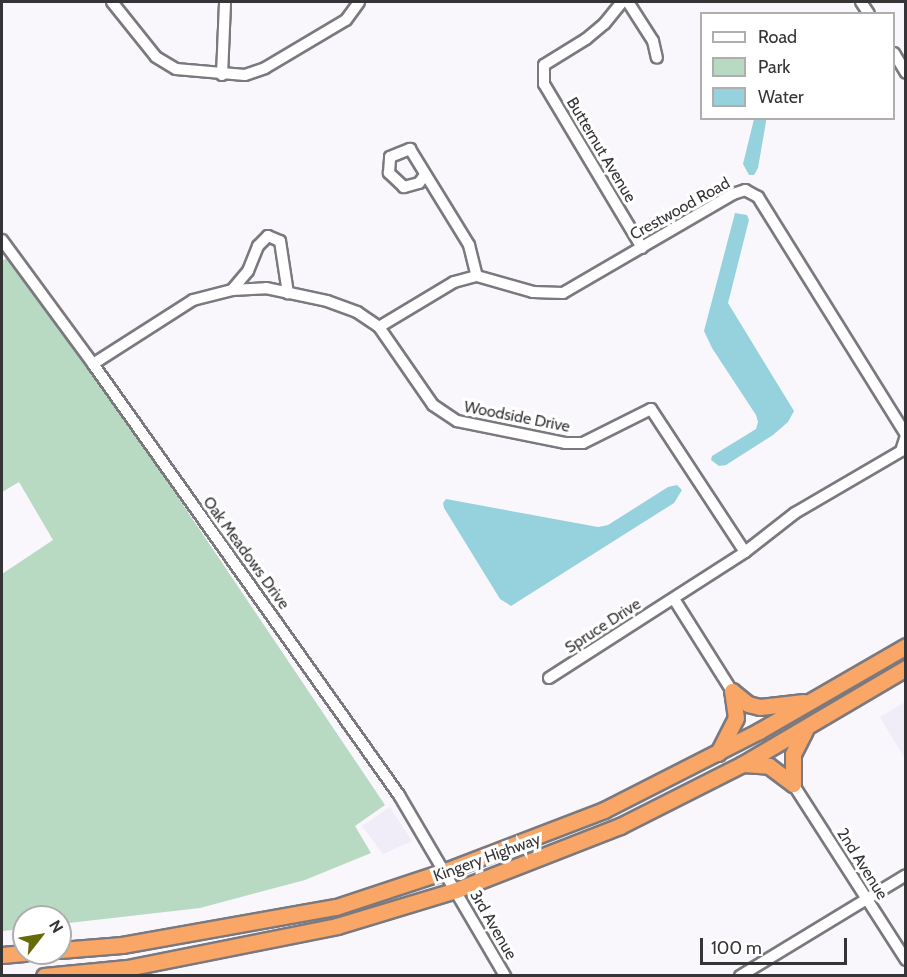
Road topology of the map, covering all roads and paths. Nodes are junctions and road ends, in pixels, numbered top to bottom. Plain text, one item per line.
1 (112, 2) edge
2 (225, 2) edge
3 (359, 2) edge
4 (622, 2) edge
5 (628, 2) edge
6 (895, 55) edge
7 (657, 58) dead end
8 (906, 73) edge
9 (222, 75) junction
10 (426, 175) dead end
11 (2, 240) edge
12 (642, 248) junction
13 (477, 276) junction
14 (232, 290) junction
15 (288, 293) junction
16 (379, 327) junction
17 (93, 364) junction
18 (906, 436) edge
19 (745, 552) junction
20 (674, 599) junction
21 (906, 646) edge
22 (906, 668) edge
23 (549, 678) dead end
24 (732, 691) junction
25 (812, 701) junction
26 (807, 727) junction
27 (718, 753) junction
28 (743, 764) junction
29 (793, 784) junction
30 (445, 871) junction
31 (906, 876) edge
32 (456, 890) junction
33 (867, 899) junction
34 (72, 949) edge
35 (906, 960) edge
36 (128, 972) edge
37 (44, 975) edge
38 (505, 975) edge
39 (740, 975) edge

1 - 9 street
2 - 9 street
3 - 9 street
4 - 12 street, Butternut Avenue
5 - 7 street
6 - 8 street
10 - 13 street
11 - 17 street, Oak Meadows Drive
12 - 13 street, Crestwood Road
12 - 18 street, Crestwood Road
13 - 16 street
14 - 15 street, Woodside Drive
14 - 15 street
14 - 17 street, Woodside Drive
15 - 16 street, Woodside Drive
16 - 19 street, Woodside Drive
17 - 30 street, Oak Meadows Drive
18 - 19 street, Spruce Drive
19 - 20 street, Spruce Drive
20 - 23 street, Spruce Drive
20 - 24 street
21 - 25 highway, Kingery Highway
22 - 26 highway, Kingery Highway
24 - 25 highway
24 - 27 highway
25 - 27 highway, Kingery Highway
26 - 28 highway, Kingery Highway
26 - 29 highway
27 - 30 highway, Kingery Highway
28 - 29 highway
28 - 32 highway, Kingery Highway
29 - 33 street, 2nd Avenue
30 - 32 street, Oak Meadows Drive
30 - 34 highway, Kingery Highway
31 - 33 street
32 - 36 highway, Kingery Highway
32 - 38 street, 3rd Avenue
33 - 35 street, 2nd Avenue
33 - 39 street
36 - 37 highway, Kingery Highway

